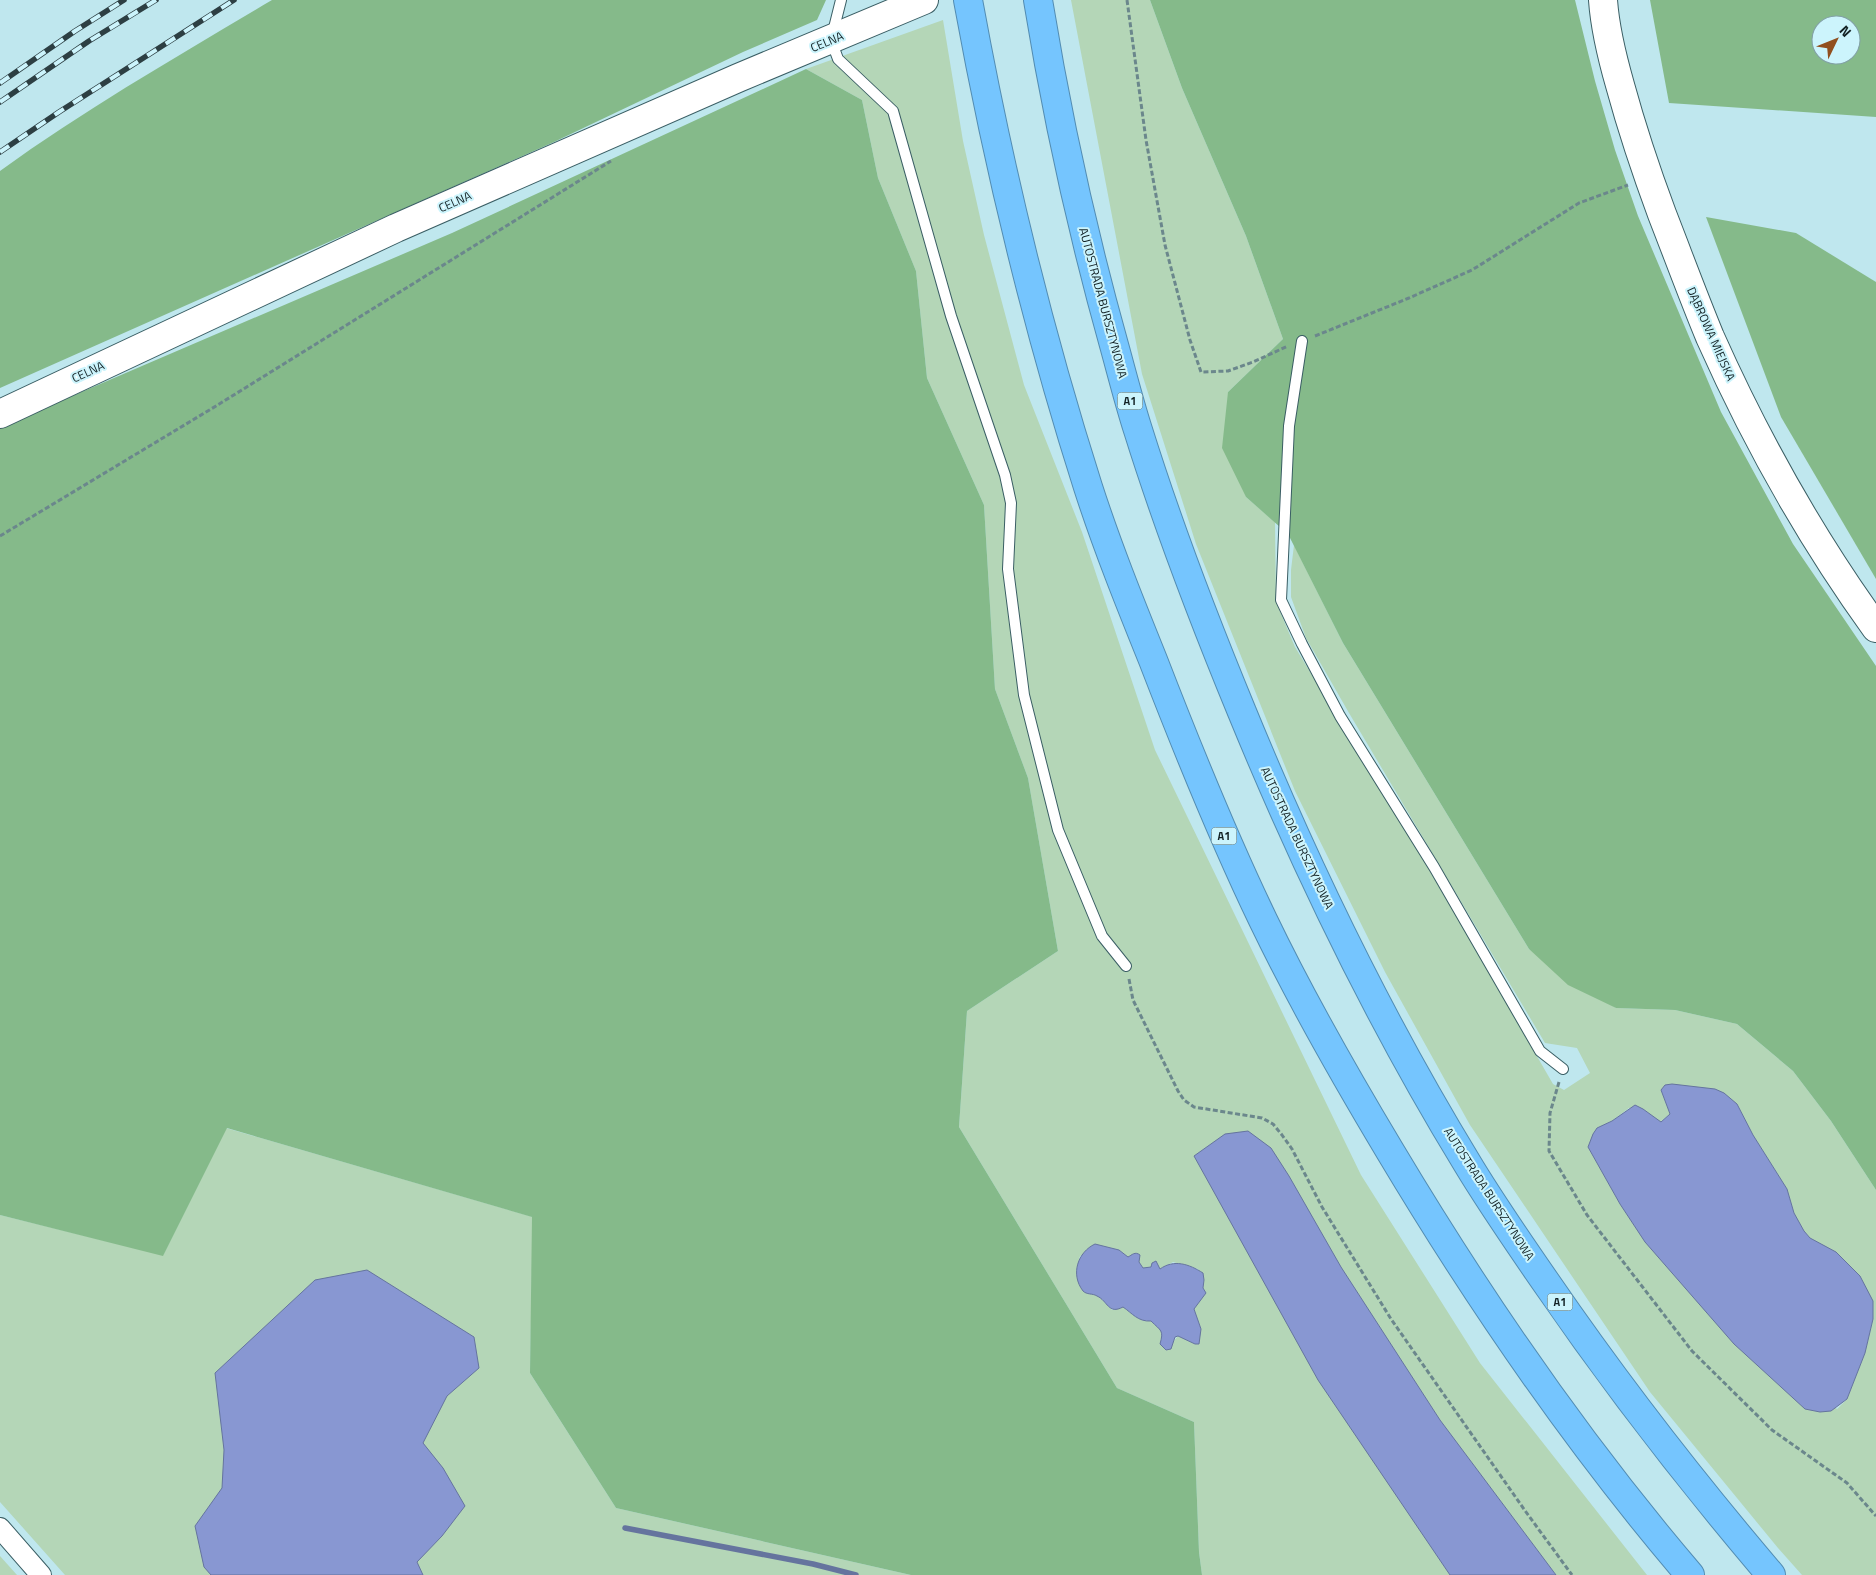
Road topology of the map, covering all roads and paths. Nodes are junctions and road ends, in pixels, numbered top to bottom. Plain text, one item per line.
1 (841, 0) edge
2 (968, 0) edge
3 (1038, 0) edge
4 (1127, 0) edge
5 (920, 2) edge
6 (1601, 5) edge
7 (831, 40) junction
8 (613, 160) dead end
9 (1649, 179) junction
10 (1302, 341) junction
11 (0, 414) edge
12 (0, 536) edge
13 (1876, 628) edge
14 (1126, 966) joint
15 (1562, 1069) joint
16 (1876, 1516) edge
17 (0, 1528) edge
18 (41, 1575) edge
19 (1572, 1575) edge
20 (1690, 1575) edge
21 (1771, 1575) edge

1 - 7 lane
2 - 20 highway, A1
3 - 21 highway, AUTOSTRADA BURSZTYNOWA / A1
4 - 10 path
5 - 7 street, CELNA
6 - 9 street, DĄBROWA MIEJSKA
7 - 11 street, CELNA
7 - 14 lane
8 - 12 path
9 - 10 path
9 - 13 street, DĄBROWA MIEJSKA
10 - 15 lane
14 - 19 path
15 - 16 path
17 - 18 street

